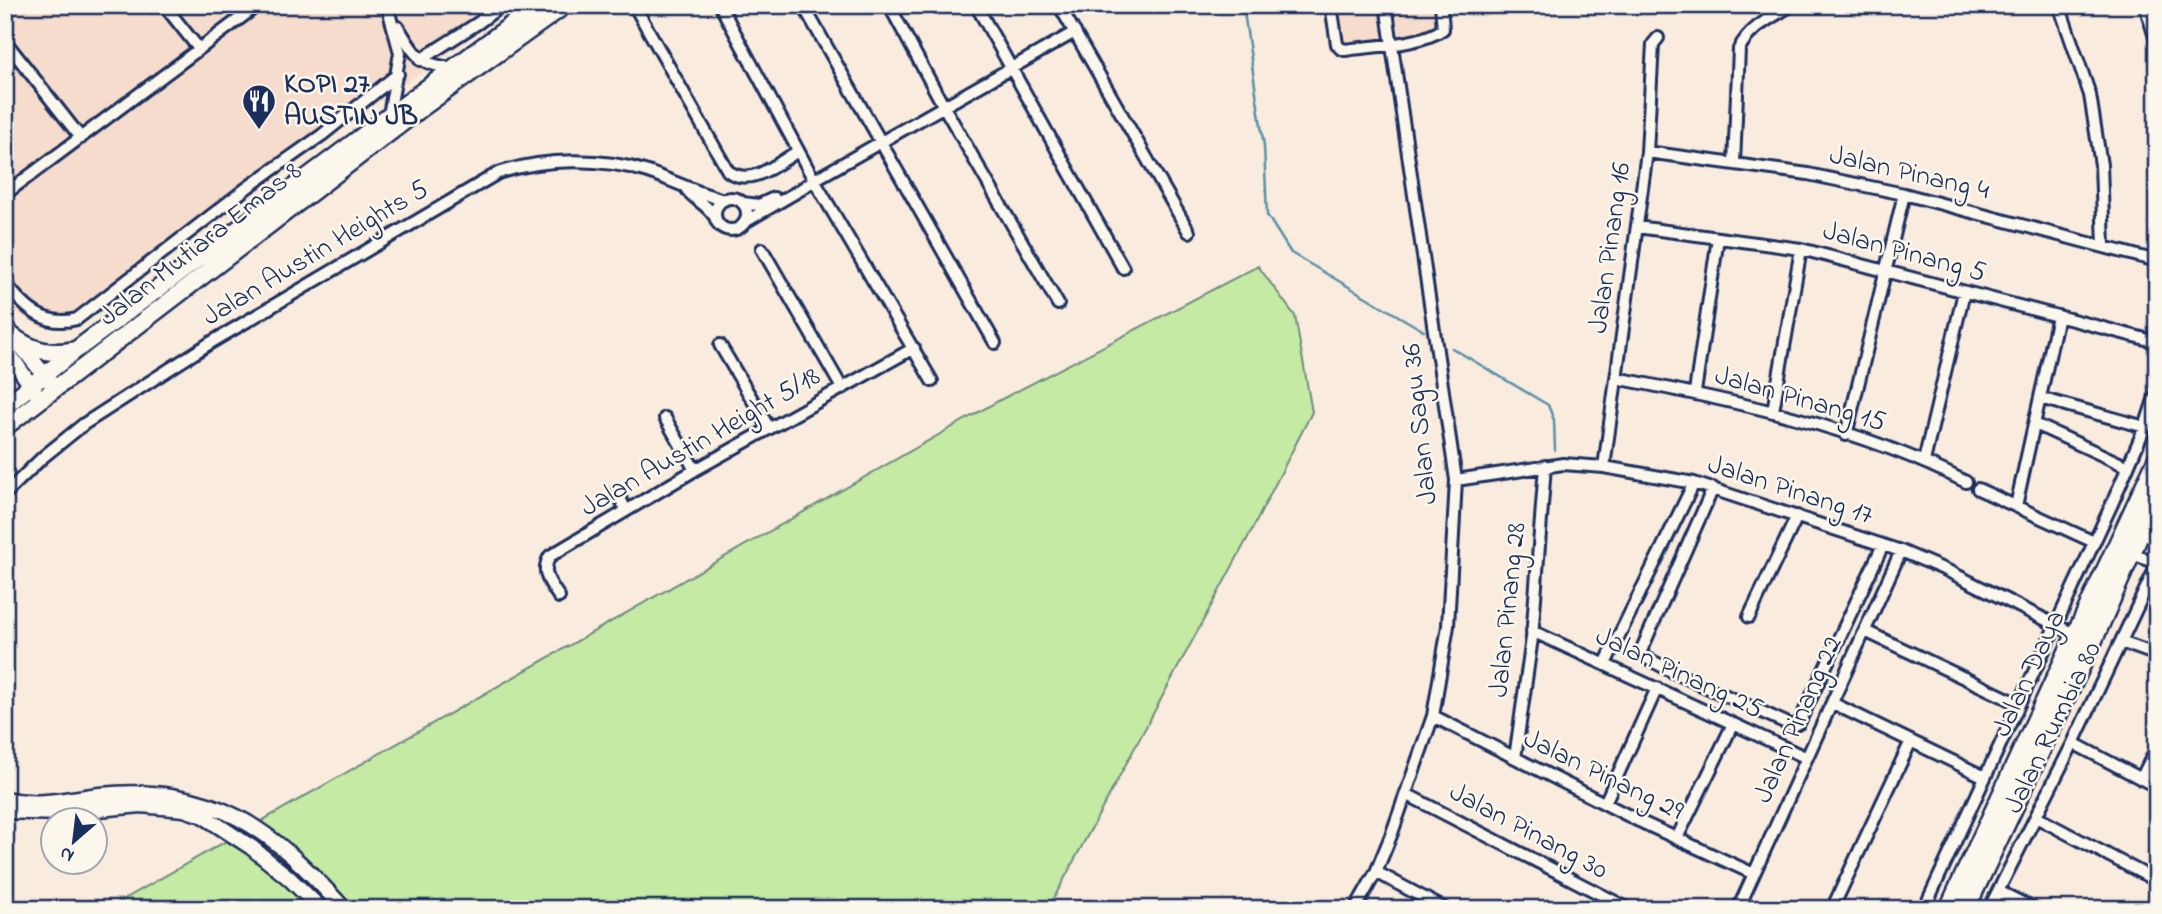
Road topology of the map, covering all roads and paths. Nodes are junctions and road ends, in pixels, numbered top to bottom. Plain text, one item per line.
1 (164, 5) edge
2 (258, 5) edge
3 (502, 5) edge
4 (538, 5) edge
5 (565, 5) edge
6 (635, 5) edge
7 (720, 5) edge
8 (803, 5) edge
9 (889, 5) edge
10 (976, 5) edge
11 (1059, 5) edge
12 (1331, 5) edge
13 (1386, 5) edge
14 (1441, 5) edge
15 (1792, 5) edge
16 (2059, 5) edge
17 (2145, 5) edge
18 (389, 11) edge
19 (1075, 32) junction
20 (1658, 38) dead end
21 (5, 41) edge
22 (1392, 43) junction
23 (2157, 44) edge
24 (199, 49) junction
25 (420, 60) junction
26 (1011, 67) junction
27 (454, 68) junction
28 (398, 74) junction
29 (944, 107) junction
30 (389, 115) junction
31 (81, 138) junction
32 (881, 144) junction
33 (798, 151) junction
34 (1647, 152) junction
35 (1734, 163) junction
36 (809, 182) junction
37 (686, 188) junction
38 (5, 194) edge
39 (1904, 194) junction
40 (724, 200) junction
41 (743, 203) junction
42 (715, 216) junction
43 (745, 222) junction
44 (1637, 227) junction
45 (1189, 232) dead end
46 (1718, 238) junction
47 (2104, 246) junction
48 (762, 249) dead end
49 (1801, 249) junction
50 (2157, 261) edge
51 (1123, 268) dead end
52 (1886, 272) junction
53 (5, 283) edge
54 (1964, 292) junction
55 (1058, 304) dead end
56 (2058, 316) junction
57 (8, 337) edge
58 (2157, 342) edge
59 (995, 343) dead end
60 (720, 345) dead end
61 (914, 348) junction
62 (76, 350) junction
63 (45, 375) junction
64 (1616, 378) junction
65 (932, 381) dead end
66 (31, 385) junction
67 (842, 388) junction
68 (55, 390) junction
69 (2157, 391) edge
70 (1695, 392) junction
71 (2040, 398) junction
72 (41, 400) junction
73 (5, 406) edge
74 (1773, 411) junction
75 (665, 418) dead end
76 (2035, 424) junction
77 (5, 427) edge
78 (2145, 427) junction
79 (769, 428) junction
80 (1846, 435) junction
81 (2157, 460) edge
82 (1924, 461) junction
83 (1545, 466) junction
84 (1604, 467) junction
85 (2128, 467) junction
86 (695, 470) junction
87 (1456, 480) junction
88 (1966, 482) dead end
89 (1694, 483) junction
90 (1713, 488) junction
91 (1978, 489) dead end
92 (617, 491) dead end
93 (5, 494) edge
94 (2157, 494) edge
95 (2016, 506) junction
96 (626, 511) junction
97 (1797, 516) junction
98 (2094, 542) junction
99 (1883, 545) junction
100 (1901, 551) junction
101 (2124, 551) junction
102 (2157, 564) edge
103 (559, 597) dead end
104 (1749, 617) dead end
105 (2056, 625) junction
106 (1532, 631) junction
107 (1865, 631) junction
108 (2085, 639) junction
109 (2121, 642) junction
110 (2157, 655) edge
111 (1605, 664) junction
112 (1657, 688) junction
113 (1832, 703) junction
114 (2019, 704) junction
115 (1433, 716) junction
116 (1733, 724) junction
117 (1911, 741) junction
118 (2073, 743) junction
119 (2157, 747) edge
120 (1515, 758) junction
121 (1807, 758) junction
122 (1985, 777) junction
123 (2141, 779) junction
124 (2157, 787) edge
125 (1406, 794) junction
126 (5, 799) edge
127 (1605, 803) junction
128 (5, 811) edge
129 (2036, 817) junction
130 (1677, 838) junction
131 (1376, 872) junction
132 (1754, 874) junction
133 (2157, 881) edge
134 (1998, 891) junction
135 (321, 909) edge
136 (344, 909) edge
137 (1355, 909) edge
138 (1445, 909) edge
139 (1629, 909) edge
140 (1738, 909) edge
141 (1832, 909) edge
142 (1924, 909) edge
143 (1950, 909) edge
144 (1965, 909) edge
145 (1989, 909) edge
146 (2034, 909) edge

1 - 24 street
2 - 24 street
3 - 25 street
4 - 27 main road, Jalan Mutiara Emas 8
5 - 68 main road, Jalan Mutiara Emas 8
6 - 33 street
7 - 33 street
8 - 32 street
9 - 29 street
10 - 26 street
11 - 19 street
12 - 22 street
13 - 22 street, Jalan Sagu 36
14 - 22 street
15 - 35 street
16 - 47 street
17 - 23 street
18 - 25 street
18 - 28 street
19 - 26 street
19 - 45 street
20 - 34 street, Jalan Pinang 16
21 - 31 street
22 - 87 street, Jalan Sagu 36
24 - 31 street
25 - 27 street
26 - 29 street
26 - 51 street
27 - 30 main road, Jalan Mutiara Emas 8
28 - 30 street
28 - 53 street
29 - 32 street
29 - 55 street
30 - 62 main road, Jalan Mutiara Emas 8
31 - 38 street
32 - 36 street
32 - 59 street
33 - 36 street
34 - 35 street, Jalan Pinang 4
34 - 44 street, Jalan Pinang 16
35 - 39 street, Jalan Pinang 4
36 - 41 street
36 - 43 street
36 - 61 street
37 - 40 street
37 - 42 street
37 - 93 street, Jalan Austin Heights 5
39 - 47 street, Jalan Pinang 4
39 - 52 street
40 - 41 street
40 - 42 street
41 - 43 street
42 - 43 street
44 - 46 street, Jalan Pinang 5
44 - 64 street, Jalan Pinang 16
46 - 49 street, Jalan Pinang 5
46 - 70 street
47 - 50 street, Jalan Pinang 4
48 - 67 street
49 - 52 street, Jalan Pinang 5
49 - 74 street
52 - 54 street, Jalan Pinang 5
52 - 80 street
54 - 56 street, Jalan Pinang 5
54 - 82 street
56 - 58 street, Jalan Pinang 5
56 - 71 street
57 - 62 main road
57 - 63 street
57 - 66 street
60 - 79 street
61 - 65 street
61 - 67 street, Jalan Austin Height 5/18
62 - 63 main road, Jalan Mutiara Emas 8
63 - 66 main road, Jalan Mutiara Emas 8
63 - 68 street
64 - 70 street, Jalan Pinang 15
64 - 84 street, Jalan Pinang 16
66 - 72 street
66 - 73 main road, Jalan Mutiara Emas 8
67 - 79 street, Jalan Austin Height 5/18
68 - 72 main road, Jalan Mutiara Emas 8
69 - 78 street
70 - 74 street, Jalan Pinang 15
71 - 76 street
71 - 78 street
72 - 77 main road, Jalan Mutiara Emas 8
74 - 80 street, Jalan Pinang 15
75 - 86 street
76 - 85 street
76 - 95 street
78 - 85 street
79 - 86 street, Jalan Austin Height 5/18
80 - 82 street, Jalan Pinang 15
81 - 101 main road, Jalan Daya
82 - 88 street, Jalan Pinang 15
83 - 84 street, Jalan Pinang 17
83 - 87 street, Jalan Pinang 17
83 - 106 street, Jalan Pinang 28
84 - 89 street, Jalan Pinang 17
85 - 98 street
86 - 96 street, Jalan Austin Height 5/18
87 - 115 street, Jalan Sagu 36
89 - 90 street, Jalan Pinang 17
89 - 111 street
90 - 97 street, Jalan Pinang 17
90 - 99 street
91 - 95 street
92 - 96 street
94 - 101 main road, Jalan Daya
95 - 98 street
96 - 103 street, Jalan Austin Height 5/18
97 - 99 street, Jalan Pinang 17
97 - 104 street
98 - 105 street
99 - 100 street, Jalan Pinang 17
100 - 105 street, Jalan Pinang 17
100 - 107 street, Jalan Pinang 22
101 - 102 street
101 - 108 main road, Jalan Daya
102 - 109 street, Jalan Rumbia 80
105 - 108 street, Jalan Pinang 17
105 - 114 street
106 - 111 street, Jalan Pinang 25
106 - 120 street, Jalan Pinang 28
107 - 113 street, Jalan Pinang 22
107 - 114 street
108 - 143 main road, Jalan Daya
108 - 144 main road, Jalan Daya
109 - 110 street
109 - 118 street, Jalan Rumbia 80
111 - 112 street, Jalan Pinang 25
112 - 116 street, Jalan Pinang 25
112 - 127 street
113 - 117 street
113 - 121 street, Jalan Pinang 22
114 - 122 street
115 - 120 street, Jalan Pinang 29
115 - 125 street, Jalan Sagu 36
116 - 121 street, Jalan Pinang 25
116 - 130 street
117 - 122 street
117 - 141 street
118 - 123 street
118 - 129 street, Jalan Rumbia 80
119 - 123 street
120 - 127 street, Jalan Pinang 29
121 - 132 street, Jalan Pinang 22
122 - 142 street
123 - 124 street
125 - 131 street, Jalan Sagu 36
125 - 139 street, Jalan Pinang 30
126 - 136 street
127 - 130 street, Jalan Pinang 29
128 - 135 street
129 - 133 street
129 - 134 street, Jalan Rumbia 80
130 - 132 street, Jalan Pinang 29
131 - 137 street, Jalan Sagu 36
131 - 138 street
132 - 140 street, Jalan Pinang 22
134 - 145 street, Jalan Rumbia 80
134 - 146 street

